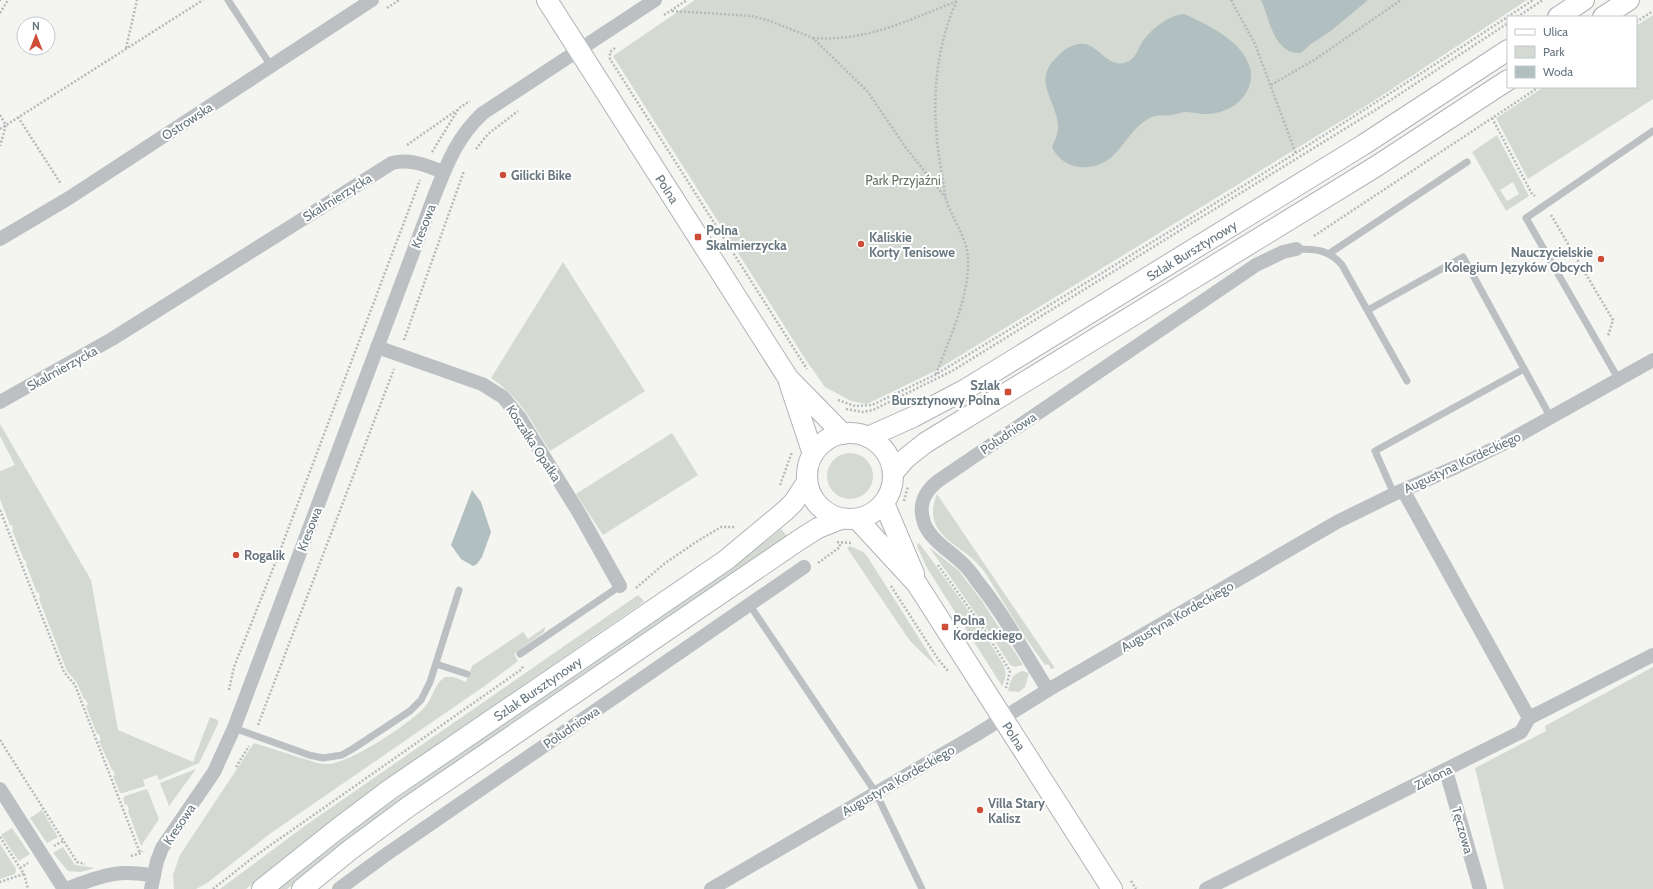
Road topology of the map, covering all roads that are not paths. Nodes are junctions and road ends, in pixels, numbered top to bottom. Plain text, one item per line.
1 (228, 0) edge
2 (372, 0) edge
3 (547, 0) edge
4 (654, 0) edge
5 (1584, 0) edge
6 (1629, 0) edge
7 (1560, 16) edge
8 (1605, 16) edge
9 (579, 50) junction
10 (1507, 51) edge
11 (271, 66) junction
12 (1507, 81) edge
13 (1653, 131) edge
14 (1467, 162) dead end
15 (444, 172) junction
16 (0, 239) edge
17 (1296, 249) joint
18 (1330, 253) junction
19 (1368, 310) junction
20 (377, 347) junction
21 (1653, 360) edge
22 (1524, 369) junction
23 (788, 378) junction
24 (1619, 380) junction
25 (1406, 381) dead end
26 (0, 402) edge
27 (1551, 418) junction
28 (844, 434) junction
29 (868, 437) junction
30 (813, 454) junction
31 (893, 472) junction
32 (807, 482) junction
33 (1399, 492) junction
34 (884, 503) junction
35 (849, 519) junction
36 (804, 566) road end
37 (917, 584) junction
38 (625, 589) joint
39 (459, 590) dead end
40 (749, 604) junction
41 (1653, 656) edge
42 (522, 658) road end
43 (436, 664) junction
44 (467, 674) dead end
45 (1048, 690) junction
46 (998, 711) junction
47 (1529, 718) junction
48 (234, 728) junction
49 (1446, 771) junction
50 (0, 788) edge
51 (876, 793) junction
52 (154, 885) edge
53 (65, 889) edge
54 (262, 889) edge
55 (302, 889) edge
56 (340, 889) edge
57 (710, 889) edge
58 (922, 889) edge
59 (1112, 889) edge
60 (1206, 889) edge
61 (1480, 889) edge

1 - 11 lane
2 - 11 street, Ostrowska
3 - 9 main road, Polna
4 - 9 street
5 - 7 main road
6 - 8 main road
9 - 15 street
9 - 23 main road, Polna
10 - 29 main road, Szlak Bursztynowy
11 - 16 street, Ostrowska
12 - 31 main road, Szlak Bursztynowy
13 - 24 lane
14 - 18 lane
15 - 20 street, Kresowa
15 - 26 street, Skalmierzycka
17 - 18 lane
17 - 45 street, Południowa
18 - 19 lane
19 - 22 lane
19 - 25 lane
20 - 38 street, Koszałka Opałka
20 - 48 street, Kresowa
21 - 24 street, Augustyna Kordeckiego
22 - 27 lane
22 - 33 lane
23 - 28 main road, Polna
23 - 30 main road, Polna
24 - 27 street, Augustyna Kordeckiego
27 - 33 street, Augustyna Kordeckiego
28 - 29 main road
28 - 30 main road
29 - 31 main road
30 - 32 main road
31 - 34 main road
32 - 35 main road
32 - 54 main road, Szlak Bursztynowy
33 - 45 street, Augustyna Kordeckiego
33 - 47 street
34 - 35 main road
34 - 37 main road, Polna
35 - 37 main road, Polna
35 - 55 main road, Szlak Bursztynowy
36 - 40 street, Południowa
37 - 46 main road, Polna
38 - 42 lane
39 - 43 lane
40 - 51 lane
40 - 56 street, Południowa
41 - 47 street, Zielona
43 - 44 lane
43 - 48 lane
45 - 46 street, Augustyna Kordeckiego
46 - 51 street, Augustyna Kordeckiego
46 - 59 main road, Polna
47 - 49 street, Zielona
48 - 52 street, Kresowa
49 - 60 street, Zielona
49 - 61 street, Tęczowa
50 - 53 street
51 - 57 street, Augustyna Kordeckiego
51 - 58 lane
52 - 53 street

